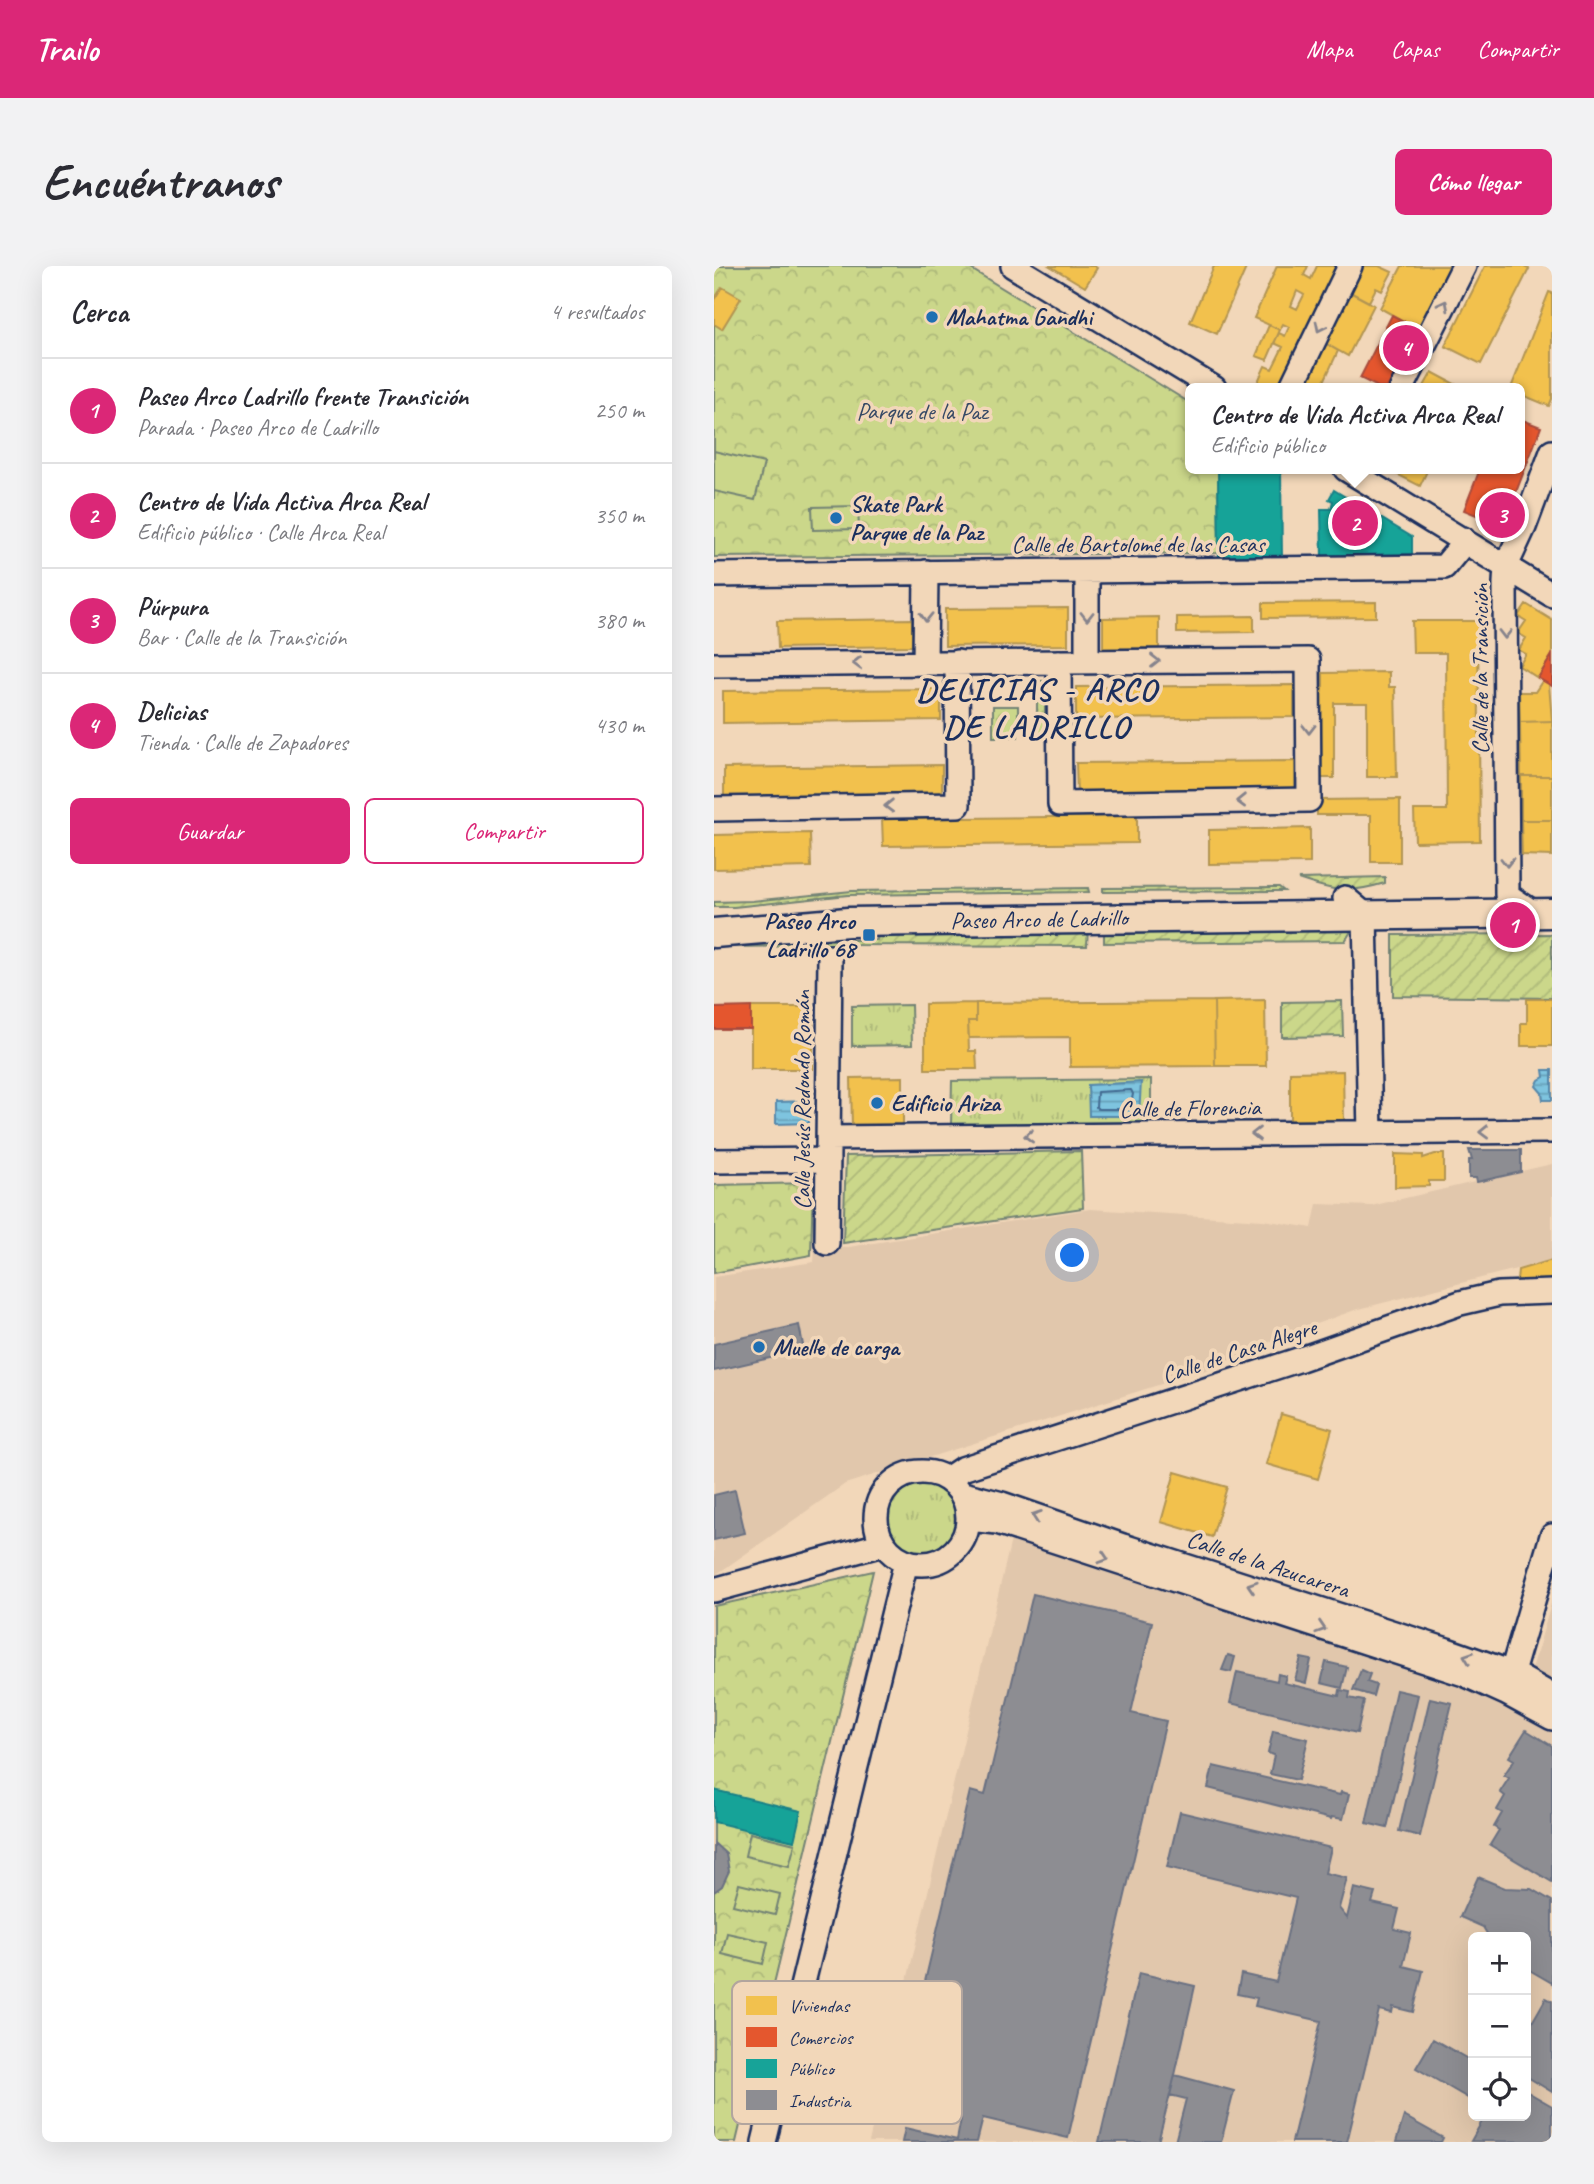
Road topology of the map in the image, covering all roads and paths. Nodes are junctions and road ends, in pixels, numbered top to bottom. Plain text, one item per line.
1 (1013, 266) edge
2 (1350, 266) edge
3 (1464, 266) edge
4 (1206, 383) edge
5 (1293, 383) edge
6 (1405, 383) edge
7 (1552, 452) edge
8 (1360, 474) edge
9 (1463, 540) junction
10 (1506, 566) junction
11 (1087, 571) junction
12 (926, 572) junction
13 (714, 575) edge
14 (1552, 595) edge
15 (957, 662) junction
16 (1059, 662) junction
17 (1087, 662) junction
18 (925, 663) junction
19 (714, 665) edge
20 (714, 809) edge
21 (1507, 895) junction
22 (1355, 907) junction
23 (1546, 907) edge
24 (714, 914) edge
25 (714, 933) edge
26 (830, 957) dead end
27 (1552, 1132) edge
28 (1370, 1133) junction
29 (828, 1149) junction
30 (714, 1161) edge
31 (827, 1243) dead end
32 (1552, 1292) edge
33 (955, 1487) junction
34 (969, 1519) junction
35 (1552, 1536) edge
36 (883, 1544) junction
37 (906, 1562) junction
38 (714, 1590) edge
39 (1509, 1683) junction
40 (1552, 1696) edge
41 (1552, 1718) edge
42 (803, 1981) edge
43 (768, 2124) edge
44 (764, 2142) edge

1 - 4 street
2 -> 5 street
6 -> 3 street
7 - 10 street, Calle de la Transición
8 - 9 street
9 - 10 street
9 - 11 street, Calle de Bartolomé de las Casas
10 - 14 street
10 -> 21 street, Calle de la Transición
11 - 12 street, Calle de Bartolomé de las Casas
11 -> 17 street
12 - 13 street, Calle de Bartolomé de las Casas
12 -> 18 street
15 - 16 street
15 - 18 street
15 -> 20 street
16 - 17 street
17 -> 16 street
18 -> 19 street
21 - 22 main road, Paseo Arco de Ladrillo
21 - 23 main road, Paseo Arco de Ladrillo
22 - 23 main road, Paseo Arco de Ladrillo
22 - 24 main road, Paseo Arco de Ladrillo
22 - 25 main road, Paseo Arco de Ladrillo
22 - 28 street
26 - 29 street, Calle Jesús Redondo Román
27 -> 28 street, Calle de Florencia
28 -> 29 street, Calle de Florencia
29 - 30 street, Calle de Florencia
29 - 31 street, Calle Jesús Redondo Román
32 - 33 street, Calle de Casa Alegre
33 - 34 street
33 - 36 street
39 -> 33 street, Calle de la Azucarera
34 - 37 street
34 -> 39 street, Calle de la Azucarera
35 - 39 street
36 - 37 street
36 - 38 street
37 - 42 street
39 - 40 street, Calle de la Azucarera
39 - 41 street, Calle de la Azucarera
43 - 44 street

